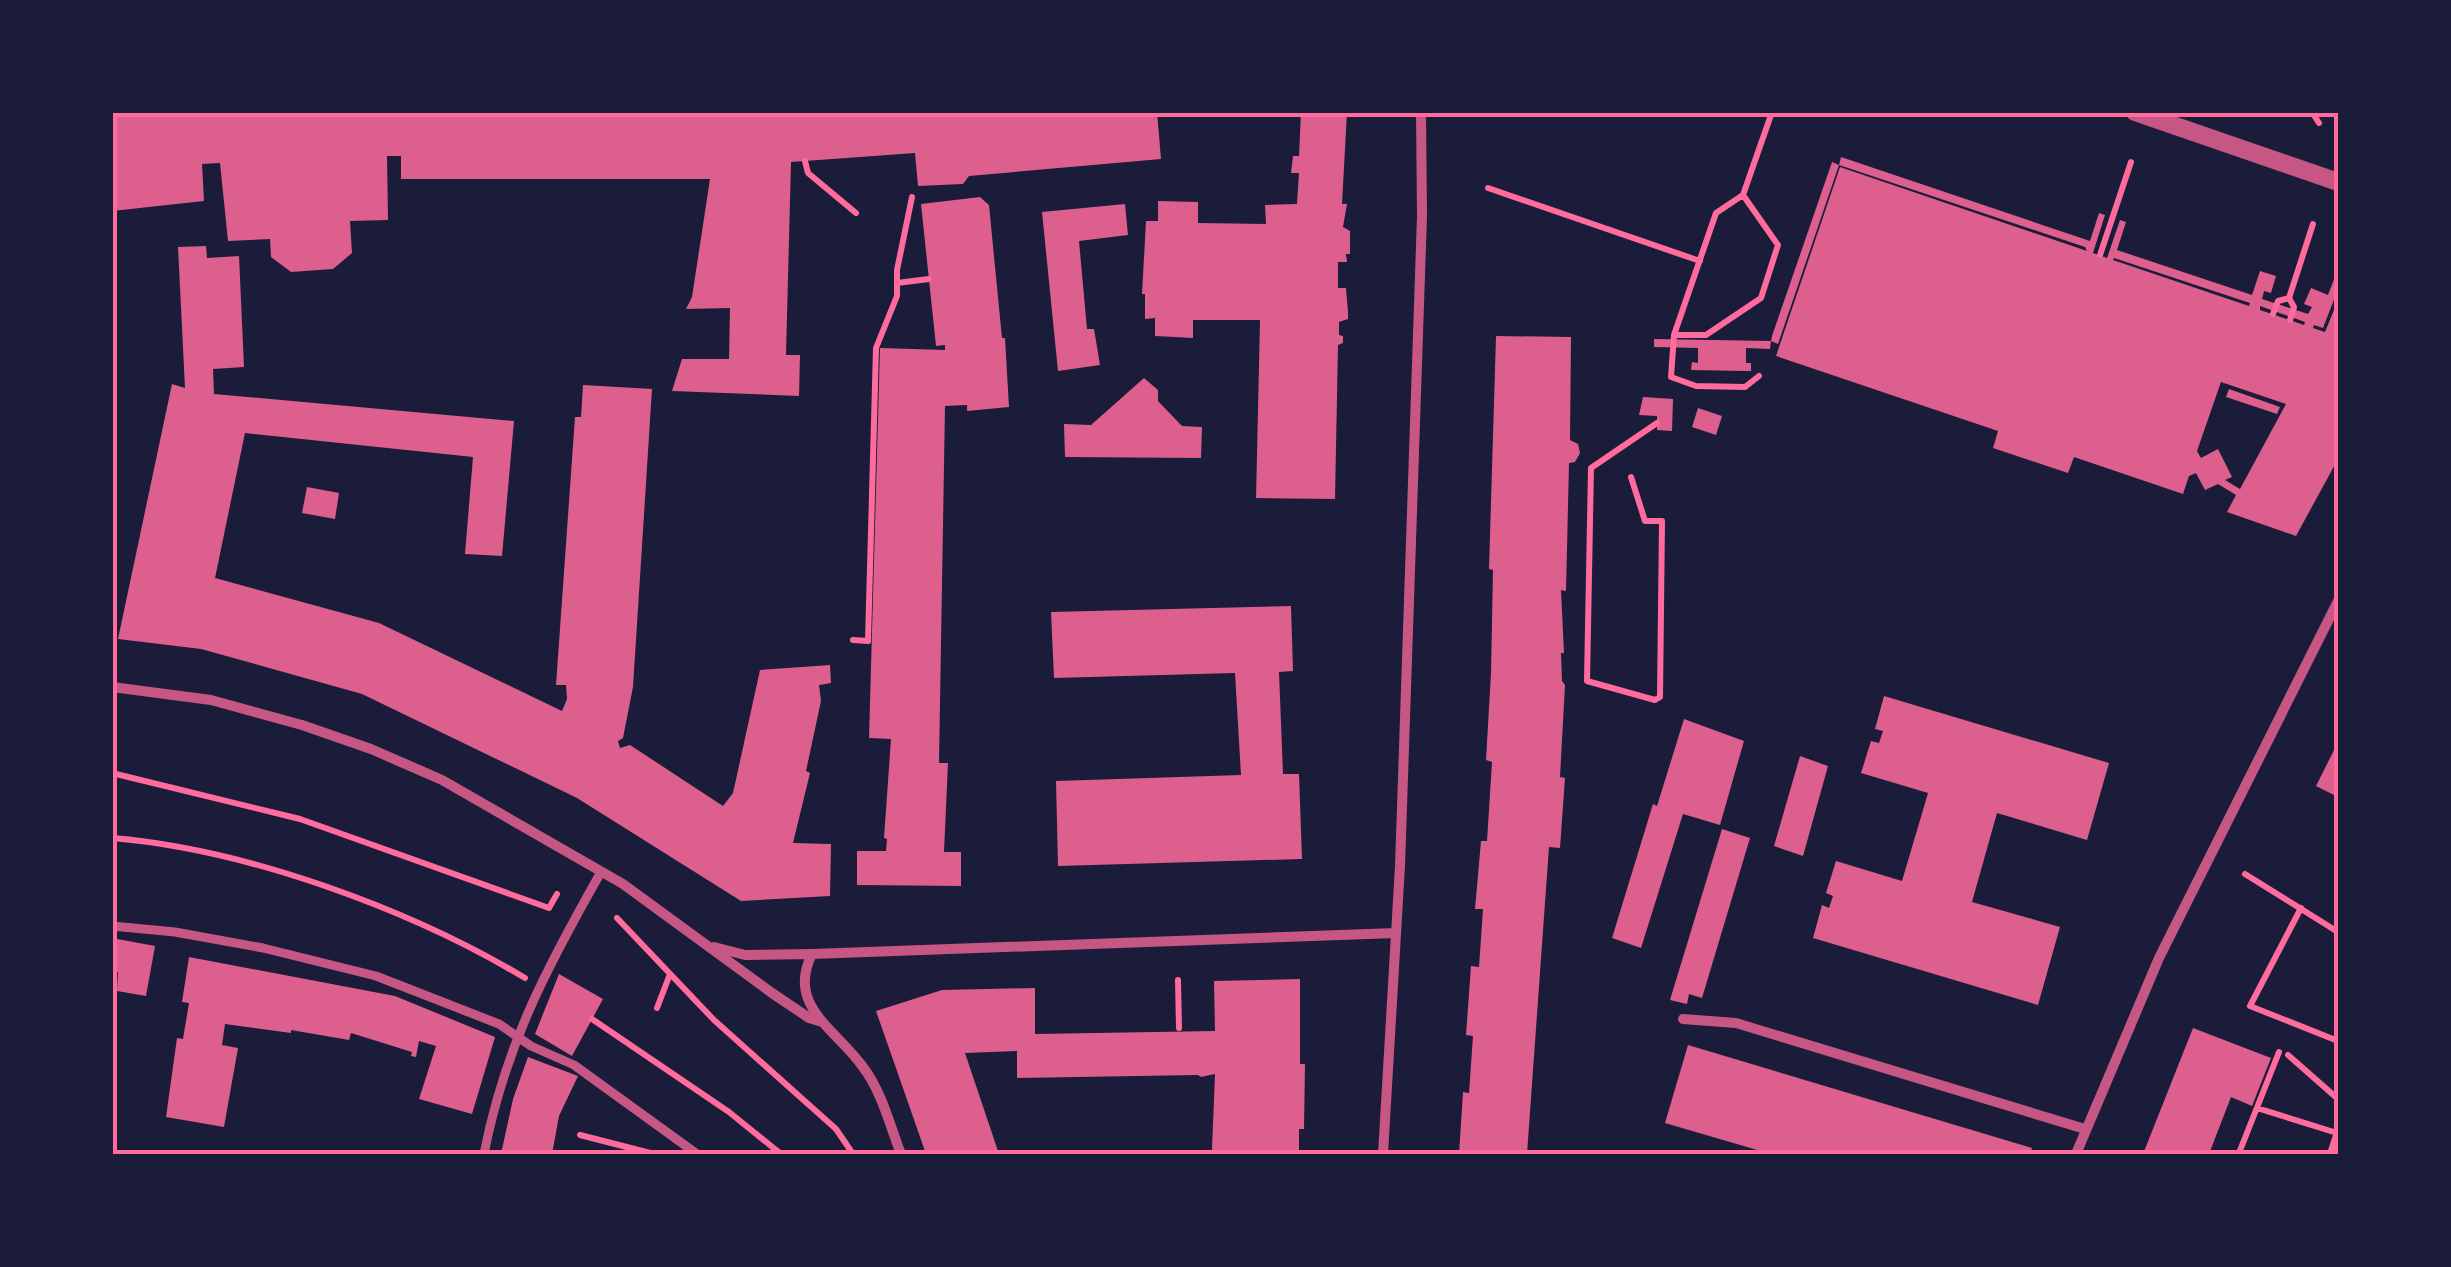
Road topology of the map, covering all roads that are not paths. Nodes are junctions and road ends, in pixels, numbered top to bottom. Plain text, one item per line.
1 (1421, 112) edge
2 (2136, 112) edge
3 (2338, 182) edge
4 (2338, 601) edge
5 (112, 687) edge
6 (602, 872) junction
7 (112, 926) edge
8 (1396, 933) junction
9 (708, 946) junction
10 (812, 954) junction
11 (1683, 1018) dead end
12 (822, 1022) junction
13 (517, 1036) junction
14 (2085, 1130) junction
15 (484, 1154) edge
16 (698, 1154) edge
17 (901, 1154) edge
18 (1383, 1154) edge
19 (2076, 1154) edge

1 - 8 street
2 - 3 street
4 - 14 street
5 - 6 street
6 - 9 street
6 - 13 street
7 - 13 street
8 - 10 street
8 - 18 street
9 - 10 street
9 - 12 street
10 - 12 street
11 - 14 street
12 - 17 street
13 - 15 street
13 - 16 street
14 - 19 street

